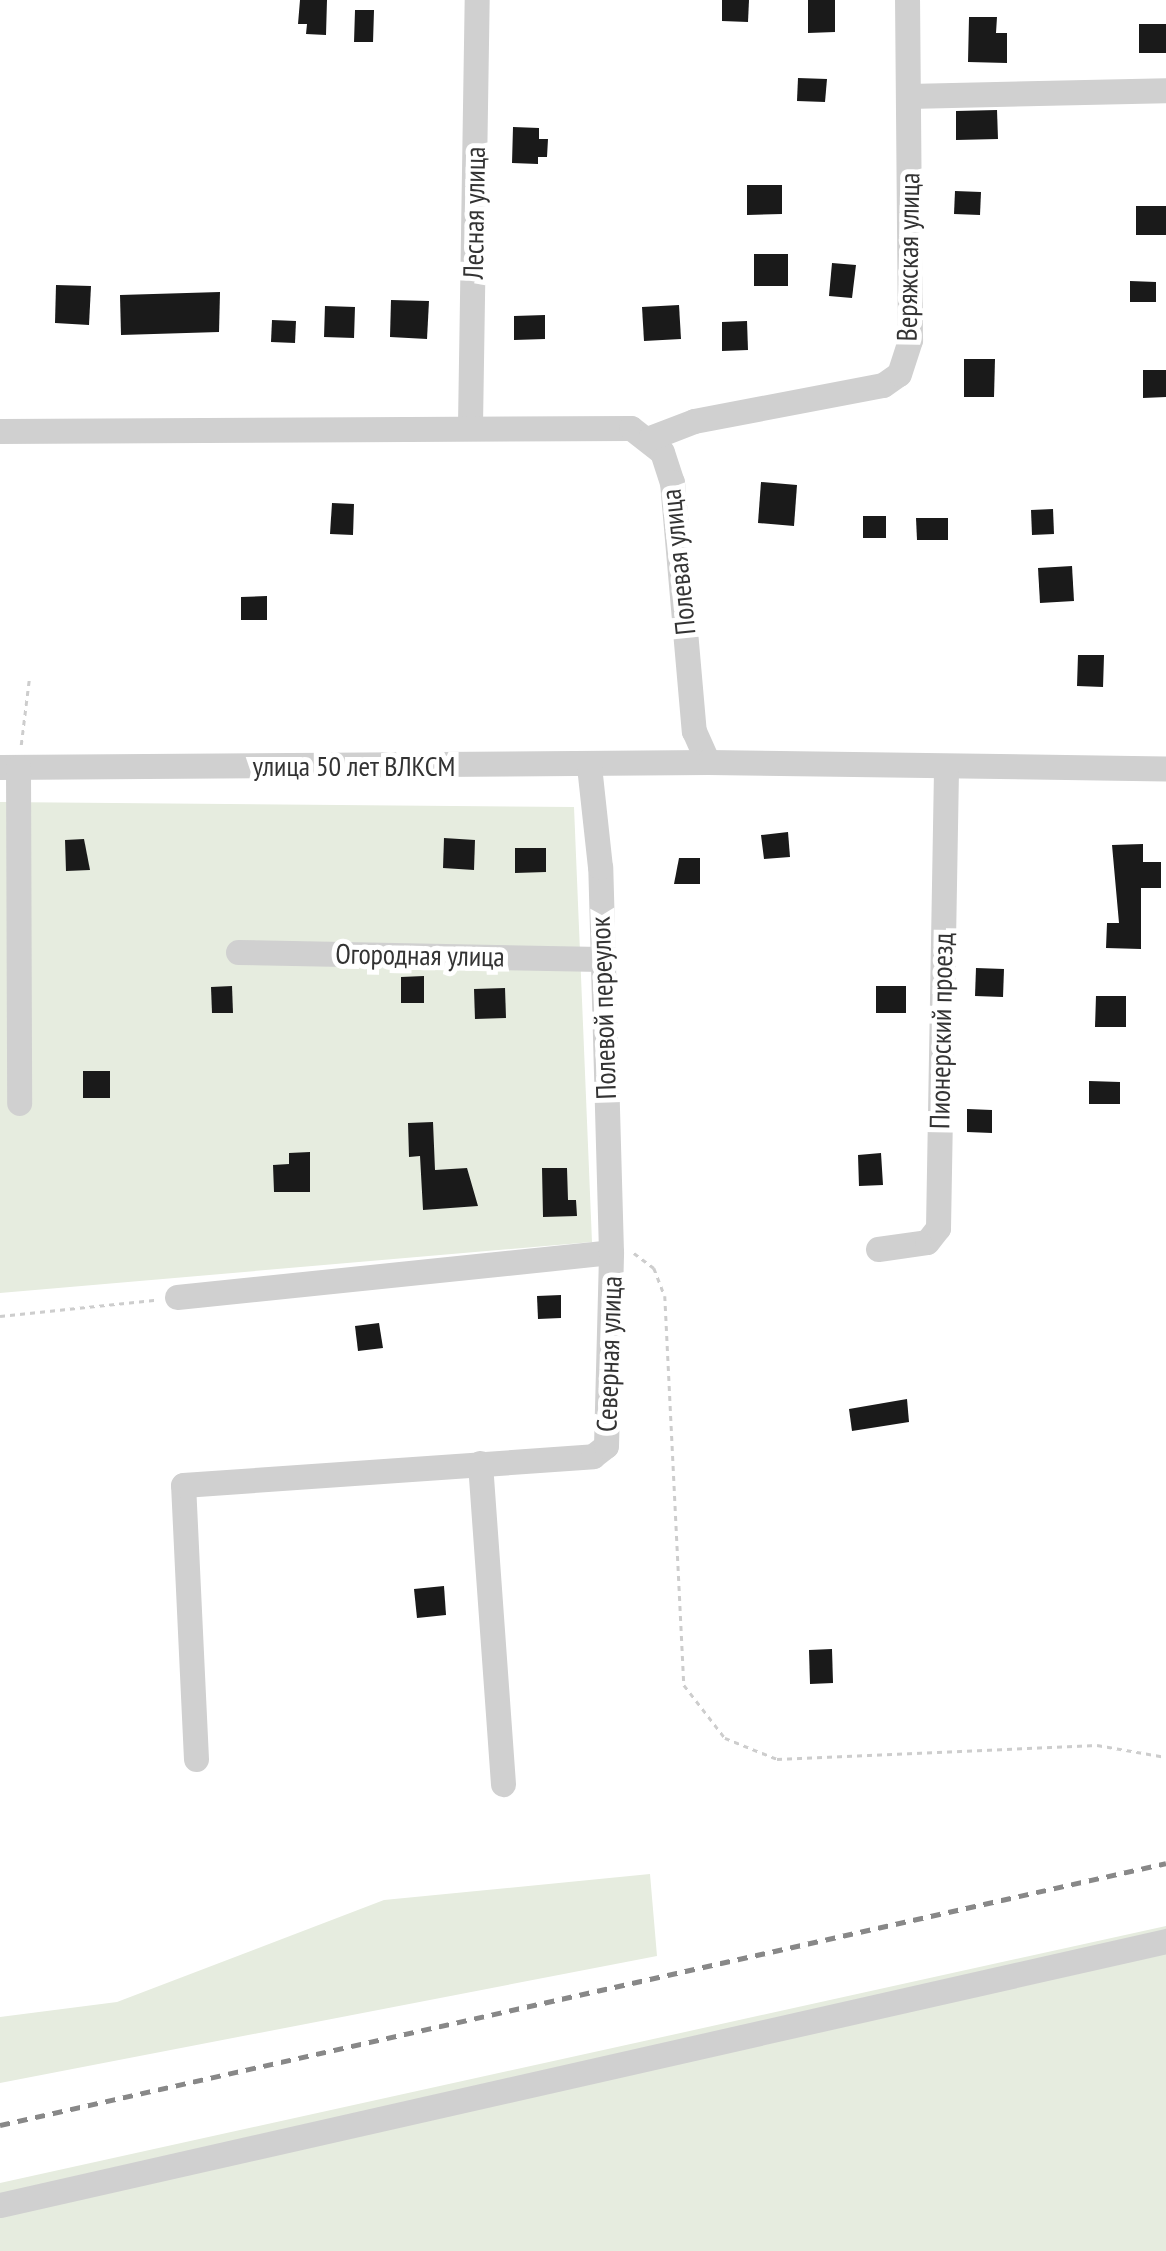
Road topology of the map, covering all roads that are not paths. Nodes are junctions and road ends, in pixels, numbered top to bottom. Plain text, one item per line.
1 (477, 0) edge
2 (907, 0) edge
3 (1166, 90) edge
4 (908, 96) junction
5 (470, 425) junction
6 (0, 430) edge
7 (650, 438) junction
8 (708, 762) junction
9 (589, 765) junction
10 (9, 767) edge
11 (946, 767) junction
12 (1166, 768) edge
13 (238, 952) dead end
14 (601, 959) junction
15 (18, 1103) dead end
16 (878, 1248) dead end
17 (612, 1252) junction
18 (177, 1298) road end
19 (480, 1463) junction
20 (196, 1759) dead end
21 (503, 1784) dead end
22 (1166, 1941) edge
23 (0, 2205) edge

1 - 5 street, Лесная улица
2 - 4 street, Веряжская улица
3 - 4 street
4 - 7 street, Веряжская улица
5 - 6 street
5 - 7 street
7 - 8 street, Полевая улица
8 - 9 street, улица 50 лет ВЛКСМ
8 - 11 street
9 - 10 street, улица 50 лет ВЛКСМ
9 - 14 street, Полевой переулок
10 - 15 street
11 - 12 street
11 - 16 street, Пионерский проезд
13 - 14 street, Огородная улица
14 - 17 street, Полевой переулок
17 - 18 street
17 - 19 street, Северная улица
19 - 20 street, Северная улица
19 - 21 street
22 - 23 street

